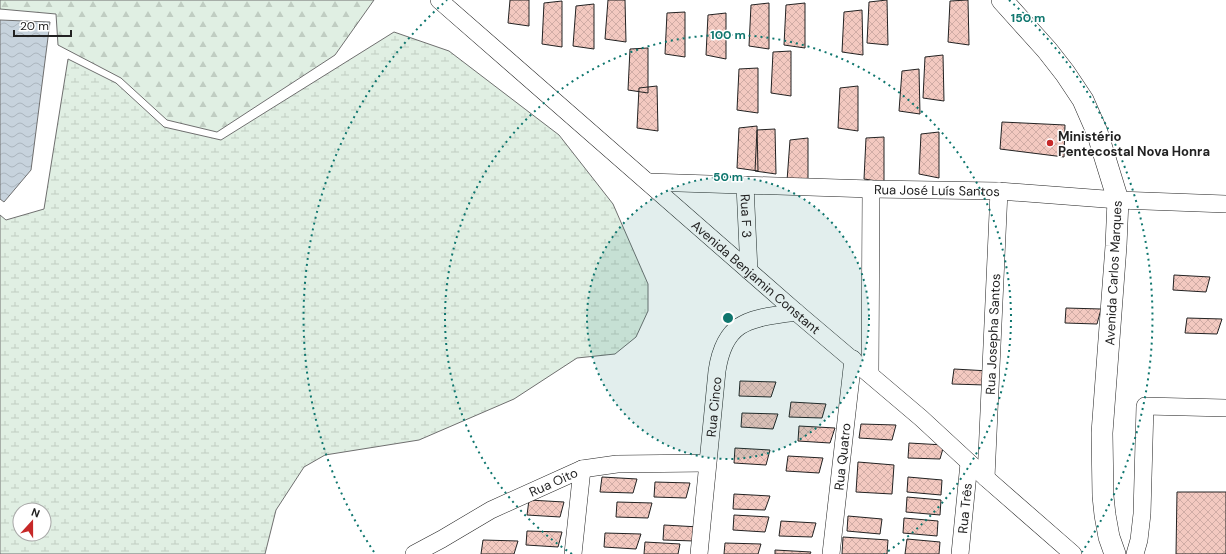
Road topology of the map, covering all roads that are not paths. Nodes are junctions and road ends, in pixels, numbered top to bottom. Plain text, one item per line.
1 (439, 0) edge
2 (1002, 0) edge
3 (648, 182) junction
4 (745, 185) junction
5 (871, 189) junction
6 (999, 191) junction
7 (1118, 200) junction
8 (1226, 204) edge
9 (749, 271) junction
10 (796, 312) junction
11 (853, 359) junction
12 (870, 374) junction
13 (1226, 408) edge
14 (707, 463) junction
15 (969, 463) junction
16 (582, 469) junction
17 (986, 478) junction
18 (441, 547) edge
19 (414, 554) edge
20 (573, 554) edge
21 (699, 554) edge
22 (831, 554) edge
23 (960, 554) edge
24 (1073, 554) edge
25 (1115, 554) edge
26 (1135, 554) edge

1 - 3 street, Avenida Benjamin Constant
2 - 7 street, Avenida Carlos Marques
3 - 4 street, Rua José Luís Santos
3 - 9 street, Avenida Benjamin Constant
4 - 5 street, Rua José Luís Santos
4 - 9 street, Rua F 3
5 - 6 street, Rua José Luís Santos
5 - 12 street
6 - 7 street, Rua José Luís Santos
6 - 17 street, Rua Josepha Santos
7 - 8 street, Rua José Luís Santos
7 - 25 street, Avenida Carlos Marques
9 - 10 street, Avenida Benjamin Constant
10 - 11 street, Avenida Benjamin Constant
10 - 14 street, Rua Cinco
11 - 12 street, Avenida Benjamin Constant
11 - 22 street, Rua Quatro
12 - 15 street, Avenida Benjamin Constant
13 - 26 street
14 - 16 street, Rua Oito
14 - 21 street, Rua Cinco
15 - 17 street, Avenida Benjamin Constant
15 - 23 street, Rua Três
16 - 18 street, Rua Oito
16 - 20 street
17 - 24 street, Avenida Benjamin Constant
18 - 19 street, Rua Oito

